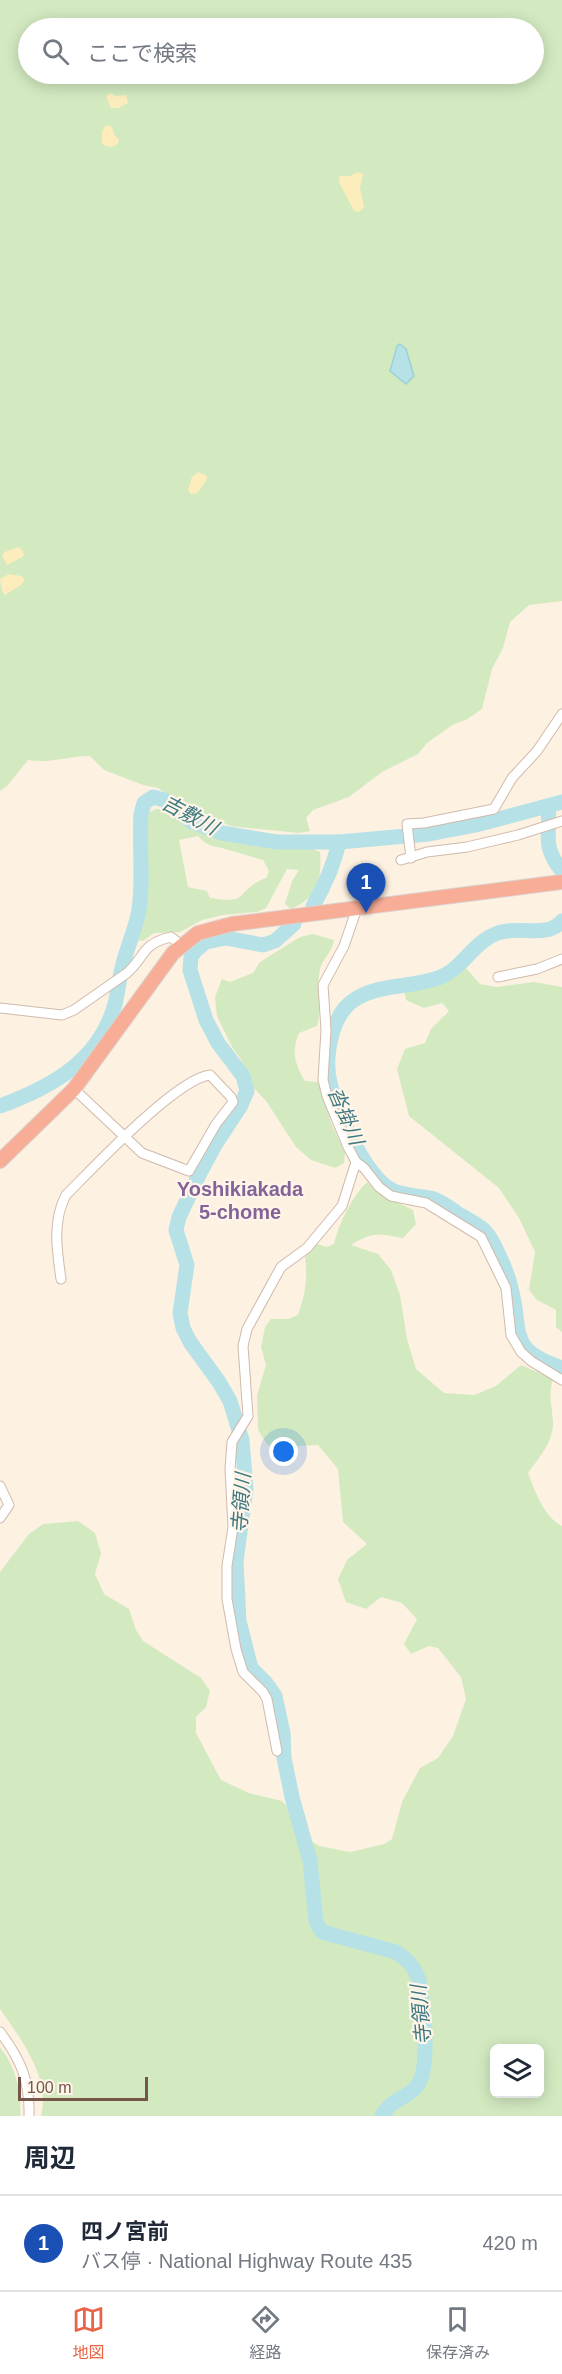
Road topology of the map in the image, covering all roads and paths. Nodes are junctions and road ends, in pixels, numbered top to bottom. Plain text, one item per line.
1 (562, 714) edge
2 (558, 822) edge
3 (410, 854) junction
4 (401, 860) dead end
5 (562, 882) edge
6 (357, 908) junction
7 (181, 945) junction
8 (562, 959) edge
9 (498, 976) dead end
10 (0, 1008) edge
11 (74, 1089) junction
12 (124, 1138) junction
13 (0, 1161) edge
14 (356, 1162) junction
15 (61, 1279) dead end
16 (562, 1380) edge
17 (1, 1488) edge
18 (0, 1518) edge
19 (277, 1751) dead end
20 (0, 2032) edge
21 (29, 2116) edge

1 - 3 street
2 - 3 street
3 - 4 street
5 - 6 highway
6 - 7 highway
6 - 14 street
7 - 10 street
7 - 11 highway
8 - 9 street
11 - 12 street
11 - 13 highway
12 - 12 street
12 - 15 street
14 - 16 street
14 - 19 street
17 - 18 street
20 - 21 street

